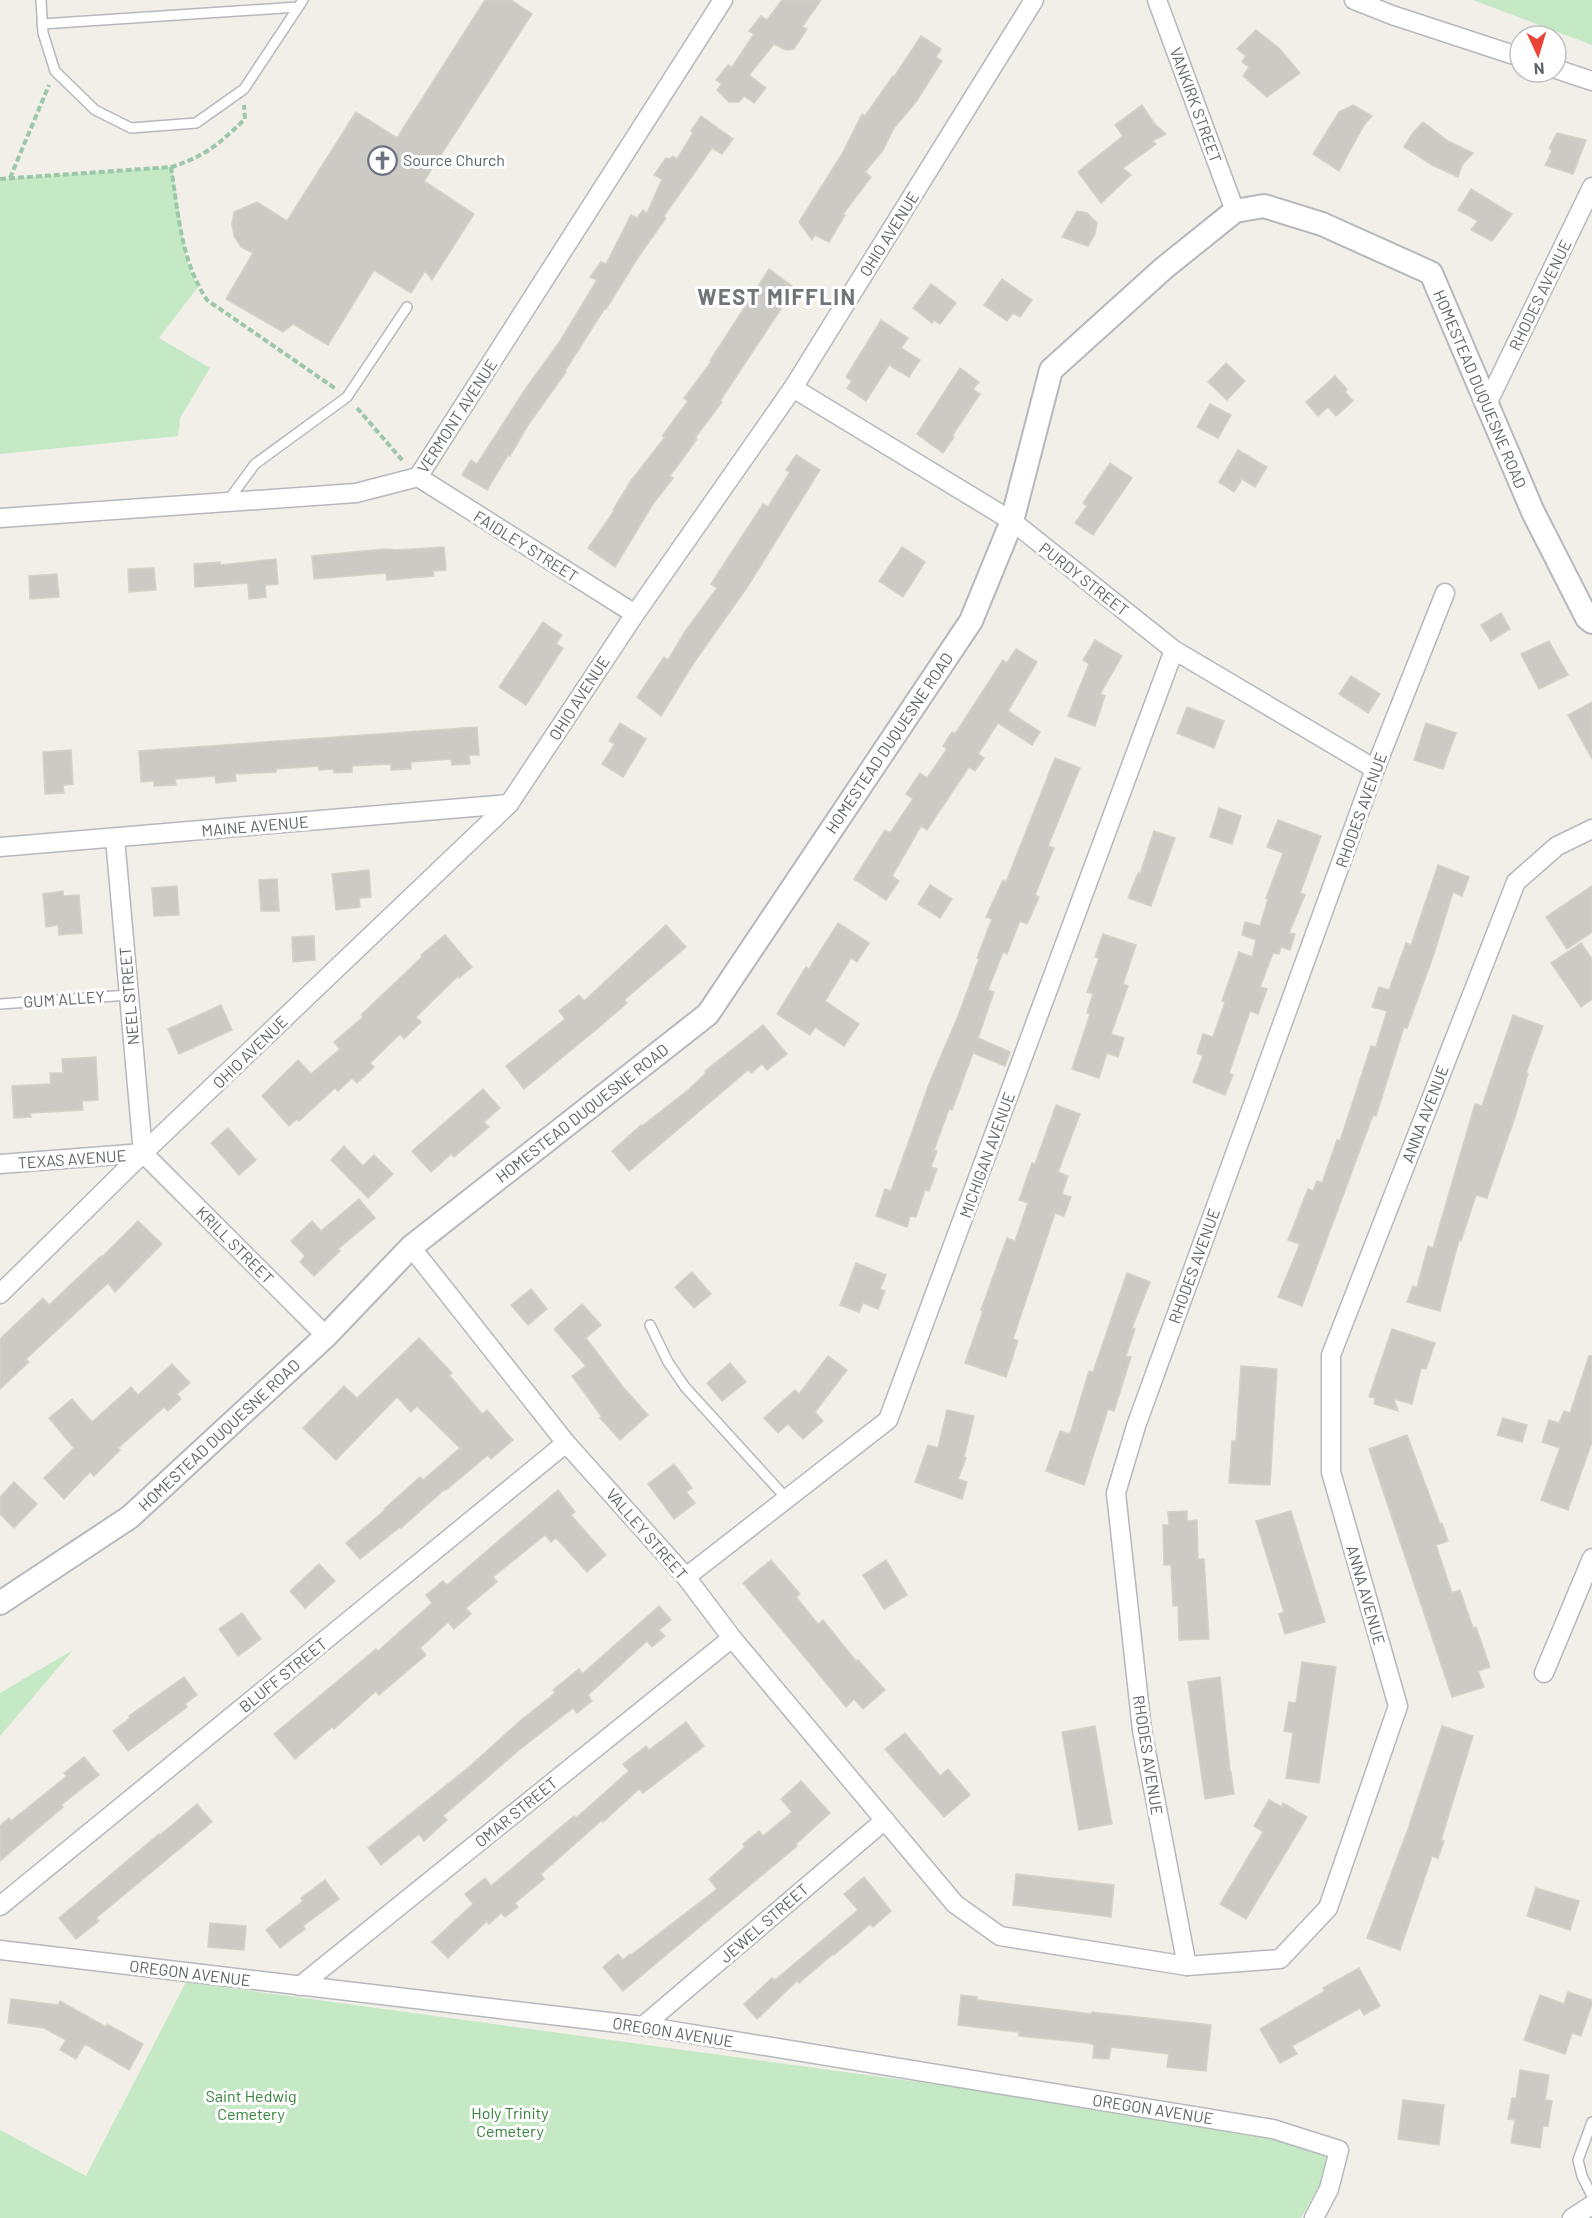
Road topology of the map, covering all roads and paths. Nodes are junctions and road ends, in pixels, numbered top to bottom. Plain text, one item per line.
1 (40, 0) edge
2 (723, 0) edge
3 (1034, 0) edge
4 (1157, 0) edge
5 (1354, 0) edge
6 (300, 4) edge
7 (42, 24) junction
8 (1508, 53) edge
9 (55, 71) junction
10 (1568, 73) edge
11 (1592, 81) edge
12 (245, 119) dead end
13 (171, 167) junction
14 (10, 178) junction
15 (0, 179) edge
16 (1592, 187) edge
17 (1235, 211) junction
18 (407, 307) dead end
19 (280, 350) dead end
20 (793, 388) junction
21 (1487, 404) junction
22 (418, 477) junction
23 (227, 502) junction
24 (0, 518) edge
25 (1012, 521) junction
26 (1445, 593) dead end
27 (635, 614) junction
28 (1592, 622) edge
29 (1174, 650) junction
30 (1375, 769) junction
31 (509, 804) junction
32 (1592, 829) edge
33 (115, 838) junction
34 (0, 847) edge
35 (129, 995) junction
36 (0, 1004) edge
37 (143, 1153) junction
38 (0, 1164) edge
39 (411, 1247) junction
40 (0, 1294) edge
41 (650, 1325) dead end
42 (326, 1336) junction
43 (566, 1443) junction
44 (787, 1499) junction
45 (1592, 1557) edge
46 (686, 1577) junction
47 (0, 1603) edge
48 (732, 1638) junction
49 (1544, 1673) dead end
50 (885, 1820) junction
51 (0, 1906) edge
52 (0, 1950) edge
53 (1187, 1966) junction
54 (300, 1986) junction
55 (643, 2026) junction
56 (1592, 2122) edge
57 (1592, 2196) edge
58 (1592, 2205) edge
59 (1314, 2218) edge
60 (1572, 2218) edge

1 - 7 lane
2 - 22 street, VERMONT AVENUE
3 - 20 street, OHIO AVENUE
4 - 17 street, VANKIRK STREET
5 - 8 street
6 - 7 lane
6 - 9 lane
7 - 9 lane
9 - 14 path
10 - 11 street
12 - 13 path
13 - 14 path
13 - 19 path
14 - 15 path
16 - 21 street, RHODES AVENUE
17 - 21 street, HOMESTEAD DUQUESNE ROAD
17 - 25 street, HOMESTEAD DUQUESNE ROAD
18 - 23 lane
20 - 25 street, PURDY STREET
20 - 27 street, OHIO AVENUE
21 - 28 street, HOMESTEAD DUQUESNE ROAD
22 - 23 street, VERMONT AVENUE
22 - 27 street, FAIDLEY STREET
23 - 24 street, VERMONT AVENUE
25 - 29 street, PURDY STREET
25 - 39 street, HOMESTEAD DUQUESNE ROAD
26 - 30 street, RHODES AVENUE
27 - 31 street, OHIO AVENUE
29 - 30 street, PURDY STREET
29 - 44 street, MICHIGAN AVENUE
30 - 53 street, RHODES AVENUE
31 - 33 street, MAINE AVENUE
31 - 37 street, OHIO AVENUE
32 - 53 street, ANNA AVENUE
33 - 34 street, MAINE AVENUE
33 - 35 street, NEEL STREET
35 - 36 lane, GUM ALLEY
35 - 37 street, NEEL STREET
37 - 38 street, TEXAS AVENUE
37 - 40 street, OHIO AVENUE
37 - 42 street, KRILL STREET
39 - 42 street, HOMESTEAD DUQUESNE ROAD
39 - 43 street, VALLEY STREET
41 - 44 lane
42 - 47 street, HOMESTEAD DUQUESNE ROAD
43 - 46 street, VALLEY STREET
43 - 51 street, BLUFF STREET
44 - 46 street, MICHIGAN AVENUE
45 - 49 street
46 - 48 street, VALLEY STREET
48 - 50 street, VALLEY STREET
48 - 54 street, OMAR STREET
50 - 53 street, ANNA AVENUE
50 - 55 street, JEWEL STREET
52 - 54 street, OREGON AVENUE
54 - 55 street, OREGON AVENUE
55 - 59 street, OREGON AVENUE
56 - 57 lane
58 - 60 street

